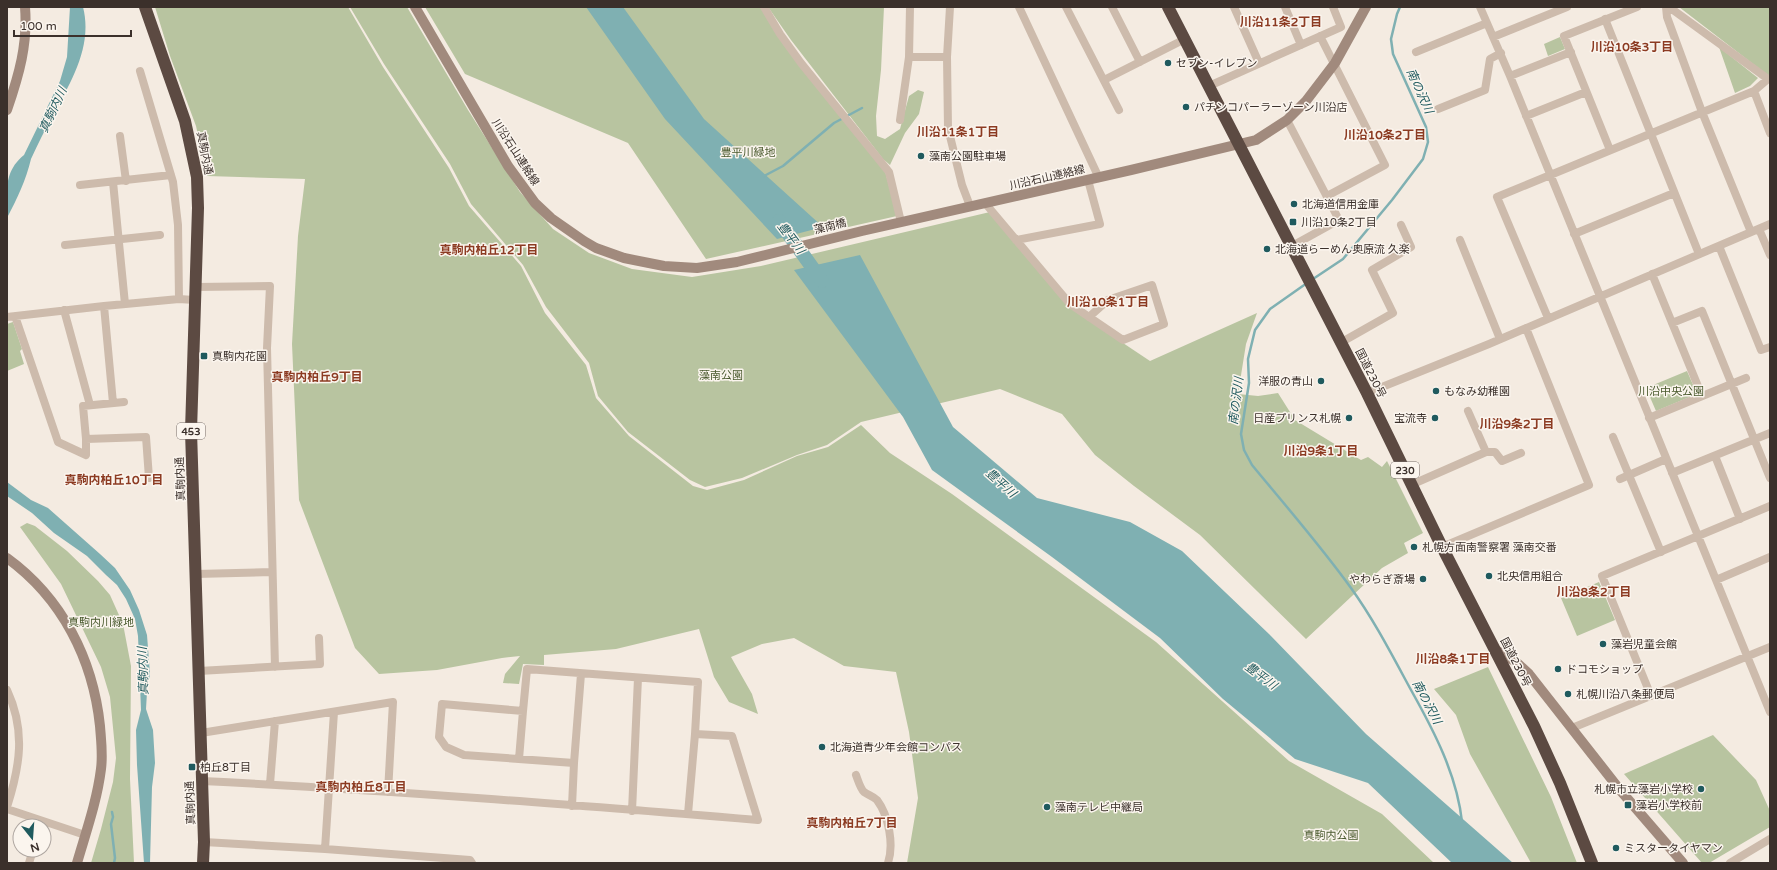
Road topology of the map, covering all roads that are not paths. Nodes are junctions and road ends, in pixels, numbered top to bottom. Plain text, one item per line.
1 (25, 7) edge
2 (145, 7) edge
3 (415, 7) edge
4 (764, 7) edge
5 (910, 7) edge
6 (950, 7) edge
7 (1019, 7) edge
8 (1066, 7) edge
9 (1112, 7) edge
10 (1168, 7) edge
11 (1234, 7) edge
12 (1285, 7) edge
13 (1333, 7) edge
14 (1366, 7) edge
15 (1480, 7) edge
16 (1567, 7) edge
17 (1637, 7) edge
18 (1668, 7) edge
19 (1605, 19) junction
20 (1487, 23) junction
21 (1320, 36) junction
22 (1494, 37) junction
23 (1185, 39) junction
24 (1301, 45) junction
25 (1416, 52) dead end
26 (1571, 52) junction
27 (1501, 53) junction
28 (909, 57) junction
29 (947, 57) junction
30 (1140, 62) junction
31 (1259, 63) junction
32 (1335, 63) junction
33 (140, 71) dead end
34 (1510, 76) junction
35 (1104, 80) junction
36 (1209, 86) junction
37 (1754, 91) junction
38 (1586, 92) junction
39 (1438, 109) dead end
40 (7, 110) edge
41 (1119, 110) dead end
42 (1702, 112) junction
43 (1526, 116) junction
44 (900, 120) dead end
45 (1287, 120) junction
46 (1770, 132) edge
47 (1651, 133) junction
48 (120, 136) dead end
49 (1239, 145) junction
50 (1610, 150) junction
51 (171, 175) junction
52 (1550, 175) junction
53 (1098, 178) junction
54 (126, 180) junction
55 (1088, 180) junction
56 (113, 182) junction
57 (80, 185) dead end
58 (1674, 193) junction
59 (1327, 196) junction
60 (985, 203) junction
61 (970, 206) junction
62 (901, 222) junction
63 (1770, 224) edge
64 (1401, 225) dead end
65 (859, 231) joint
66 (1755, 231) junction
67 (1574, 234) junction
68 (160, 235) dead end
69 (119, 238) junction
70 (1016, 240) junction
71 (1460, 240) dead end
72 (65, 245) dead end
73 (1292, 246) junction
74 (1719, 246) junction
75 (1700, 254) junction
76 (1770, 255) edge
77 (737, 262) joint
78 (1652, 274) junction
79 (196, 286) junction
80 (1599, 296) junction
81 (179, 299) junction
82 (194, 300) junction
83 (125, 304) junction
84 (104, 306) junction
85 (64, 310) junction
86 (11, 316) edge
87 (1089, 317) junction
88 (1548, 318) junction
89 (1672, 323) junction
90 (1526, 328) junction
91 (1500, 339) junction
92 (1340, 343) junction
93 (1770, 347) edge
94 (1746, 378) dead end
95 (1731, 384) junction
96 (1367, 393) junction
97 (1702, 396) junction
98 (124, 402) dead end
99 (113, 403) junction
100 (90, 405) junction
101 (1468, 410) dead end
102 (1649, 418) junction
103 (1770, 433) edge
104 (1613, 437) dead end
105 (86, 439) junction
106 (1754, 439) junction
107 (1486, 452) junction
108 (1520, 453) dead end
109 (1715, 456) junction
110 (1666, 458) junction
111 (1672, 474) junction
112 (1629, 475) junction
113 (149, 478) dead end
114 (1620, 478) dead end
115 (1770, 478) edge
116 (1413, 484) junction
117 (1770, 506) edge
118 (1740, 519) junction
119 (1698, 537) junction
120 (1442, 547) junction
121 (1661, 552) junction
122 (7, 558) edge
123 (1770, 558) edge
124 (272, 572) junction
125 (196, 574) junction
126 (1716, 580) junction
127 (319, 638) dead end
128 (1770, 647) edge
129 (1494, 649) junction
130 (1747, 657) junction
131 (275, 667) junction
132 (199, 671) junction
133 (581, 674) junction
134 (638, 678) junction
135 (7, 690) edge
136 (1651, 696) junction
137 (523, 711) junction
138 (334, 712) junction
139 (1770, 712) edge
140 (275, 721) junction
141 (1572, 728) junction
142 (201, 733) junction
143 (694, 734) junction
144 (519, 759) junction
145 (574, 763) junction
146 (856, 775) dead end
147 (202, 781) junction
148 (270, 784) junction
149 (329, 789) junction
150 (388, 792) junction
151 (8, 803) edge
152 (572, 806) junction
153 (632, 811) junction
154 (688, 814) junction
155 (32, 818) edge
156 (52, 827) edge
157 (85, 835) junction
158 (1770, 839) edge
159 (204, 842) junction
160 (325, 849) junction
161 (77, 863) edge
162 (203, 863) edge
163 (472, 863) edge
164 (888, 863) edge
165 (1592, 863) edge
166 (1683, 863) edge
167 (1730, 863) edge

1 - 40 street
2 - 79 highway, 真駒内通 / 453
3 - 77 street, 川沿石山連絡線
4 - 62 street
5 - 28 street
6 - 29 street
7 - 53 street
8 - 35 street
9 - 30 street
10 - 23 highway, 国道230号 / 230
11 - 31 street
12 - 24 street
13 - 21 street
14 - 32 street, 川沿石山連絡線
15 - 20 street
16 - 22 street
17 - 19 street
18 - 37 street
18 - 42 street
19 - 26 street
19 - 47 street
20 - 22 street
20 - 25 street
21 - 24 street
21 - 32 street
22 - 27 street
23 - 30 street
23 - 36 highway, 国道230号 / 230
24 - 31 street
26 - 34 street
26 - 38 street
27 - 34 street
27 - 39 street
28 - 29 street
28 - 44 street
29 - 61 street
30 - 35 street
31 - 36 street
32 - 45 street, 川沿石山連絡線
32 - 59 street
33 - 51 street
34 - 43 street
35 - 41 street
36 - 49 highway, 国道230号 / 230
37 - 42 street
37 - 46 street
38 - 43 street
38 - 50 street
42 - 47 street
42 - 66 street
43 - 52 street
45 - 49 street, 川沿石山連絡線
45 - 59 street
47 - 50 street
47 - 58 street
48 - 54 street
49 - 53 street, 川沿石山連絡線
49 - 73 highway, 国道230号 / 230
50 - 52 street
51 - 54 street
51 - 81 street
52 - 67 street
52 - 88 street
53 - 55 street, 川沿石山連絡線
54 - 56 street
55 - 60 street, 川沿石山連絡線
55 - 70 street
56 - 57 street
56 - 69 street
58 - 67 street
58 - 75 street
59 - 73 street
60 - 61 street, 川沿石山連絡線
60 - 70 street
61 - 62 street, 川沿石山連絡線
62 - 65 street, 川沿石山連絡線
63 - 66 street
64 - 92 street
65 - 77 street, 藻南橋
66 - 74 street
66 - 76 street
67 - 80 street
68 - 69 street
69 - 72 street
69 - 83 street
70 - 87 street
71 - 91 street
73 - 92 highway, 国道230号 / 230
74 - 75 street
74 - 93 street
75 - 78 street
78 - 80 street
78 - 89 street
79 - 82 highway, 真駒内通 / 453
79 - 124 street
80 - 88 street
80 - 102 street
81 - 82 street
81 - 83 street
82 - 125 highway, 真駒内通 / 453
83 - 84 street
84 - 85 street
84 - 99 street
85 - 86 street
85 - 100 street
86 - 105 street
87 - 87 street
88 - 90 street
89 - 95 street
89 - 97 street
90 - 91 street
90 - 120 street
91 - 96 street
92 - 96 highway, 国道230号 / 230
94 - 95 street
95 - 97 street
95 - 106 street
96 - 116 highway, 国道230号 / 230
97 - 102 street
98 - 99 street
99 - 100 street
100 - 105 street
101 - 107 street
102 - 110 street
103 - 106 street
104 - 112 street
105 - 113 street
106 - 109 street
106 - 115 street
107 - 108 street
107 - 116 street
109 - 111 street
109 - 118 street
110 - 111 street
110 - 112 street
111 - 119 street
112 - 114 street
112 - 121 street
116 - 120 highway, 国道230号 / 230
117 - 118 street
118 - 119 street
119 - 121 street
119 - 126 street
120 - 129 highway, 国道230号 / 230
121 - 136 street
122 - 157 street
123 - 126 street
124 - 125 street
124 - 131 street
125 - 132 highway, 真駒内通 / 453
126 - 130 street
127 - 131 street
128 - 130 street
129 - 141 street
129 - 165 highway, 国道230号 / 230
130 - 136 street
130 - 139 street
131 - 132 street
132 - 142 highway, 真駒内通 / 453
133 - 134 street
133 - 137 street
133 - 145 street
134 - 143 street
134 - 153 street
135 - 151 street
136 - 141 street
137 - 144 street
137 - 144 street
138 - 140 street
138 - 149 street
138 - 150 street
140 - 142 street
140 - 148 street
141 - 166 street
142 - 147 highway, 真駒内通 / 453
143 - 154 street
143 - 154 street
144 - 145 street
145 - 152 street
146 - 164 street
147 - 148 street
147 - 159 highway, 真駒内通 / 453
148 - 149 street
149 - 150 street
149 - 160 street
150 - 152 street
151 - 155 street
152 - 153 street
153 - 154 street
156 - 157 street
157 - 161 street
158 - 167 street
159 - 160 street
159 - 162 highway, 真駒内通 / 453
160 - 163 street

